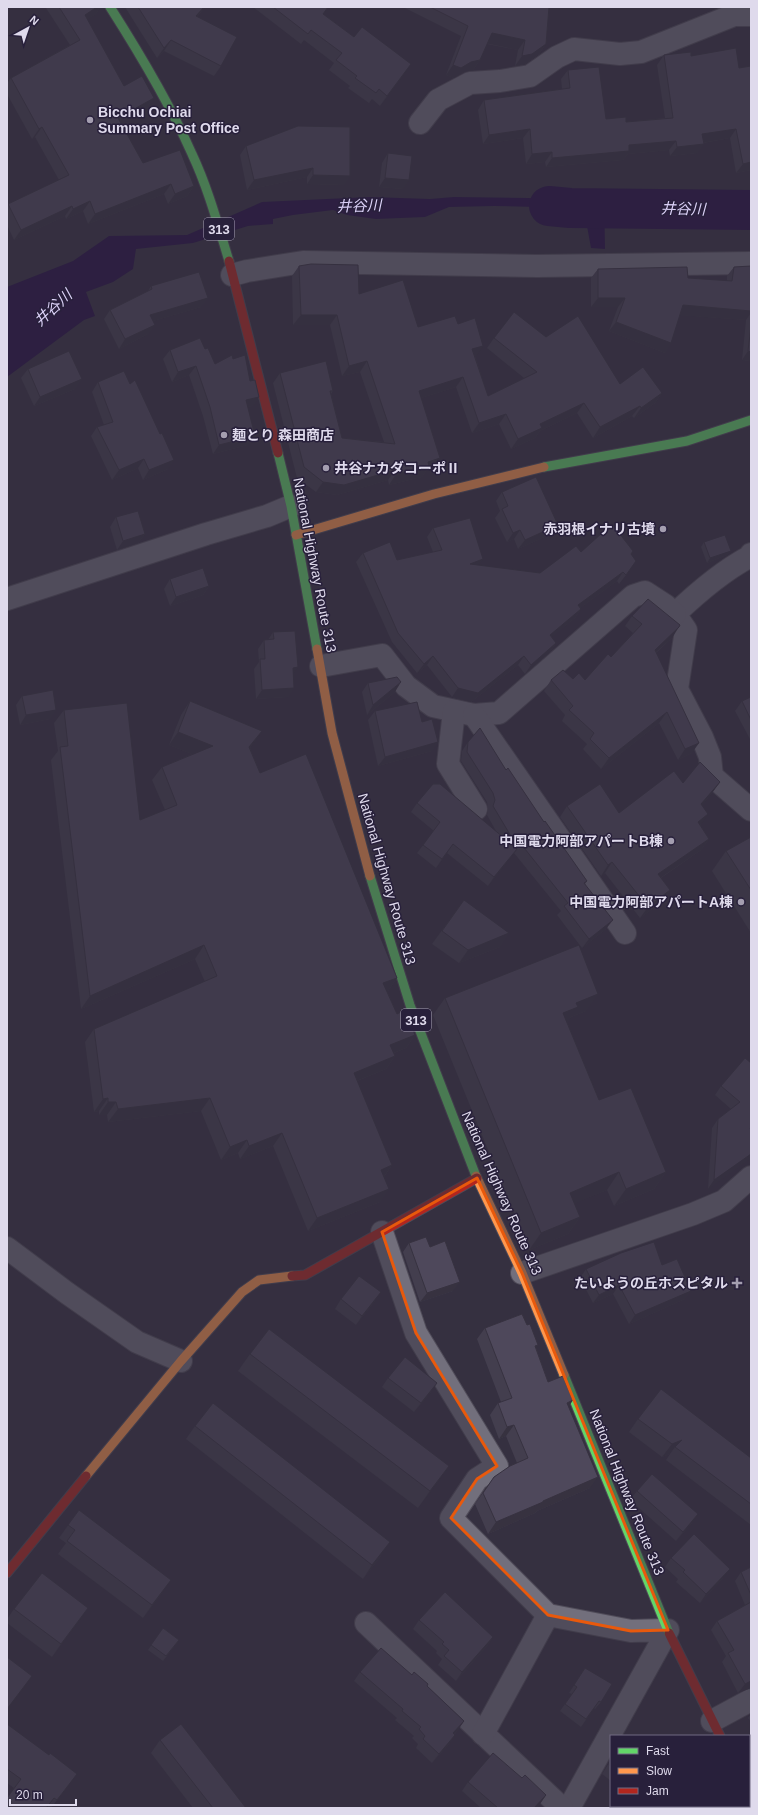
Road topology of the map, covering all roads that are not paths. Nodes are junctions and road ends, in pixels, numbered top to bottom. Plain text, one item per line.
1 (110, 7) edge
2 (751, 15) edge
3 (420, 123) dead end
4 (751, 263) edge
5 (231, 270) junction
6 (751, 420) edge
7 (291, 506) junction
8 (296, 535) junction
9 (751, 554) edge
10 (7, 599) edge
11 (675, 614) junction
12 (321, 666) junction
13 (464, 713) junction
14 (476, 809) dead end
15 (751, 810) edge
16 (625, 933) dead end
17 (751, 1177) edge
18 (477, 1178) junction
19 (382, 1232) junction
20 (7, 1248) edge
21 (522, 1272) junction
22 (181, 1361) junction
23 (7, 1573) edge
24 (548, 1615) junction
25 (366, 1624) dead end
26 (668, 1630) junction
27 (751, 1700) edge
28 (716, 1729) edge
29 (483, 1734) junction
30 (562, 1808) edge
31 (569, 1808) edge

1 - 5 main road, National Highway Route 313 / 313
2 - 3 street
4 - 5 street
5 - 7 main road, National Highway Route 313 / 313
6 - 8 main road
7 - 8 main road, National Highway Route 313 / 313
7 - 10 street
8 - 12 main road, National Highway Route 313 / 313
9 - 11 street
11 - 13 street
11 - 15 street
12 - 13 street
12 - 18 main road, National Highway Route 313 / 313
13 - 14 street
13 - 16 street
17 - 21 street
18 - 19 main road
18 - 21 main road, National Highway Route 313 / 313
19 - 22 main road
19 - 24 street
20 - 22 street
21 - 26 main road, National Highway Route 313 / 313
22 - 23 main road
24 - 26 street
24 - 29 street
25 - 29 street
26 - 28 main road, National Highway Route 313 / 313
26 - 31 street
27 - 28 street
29 - 30 street

